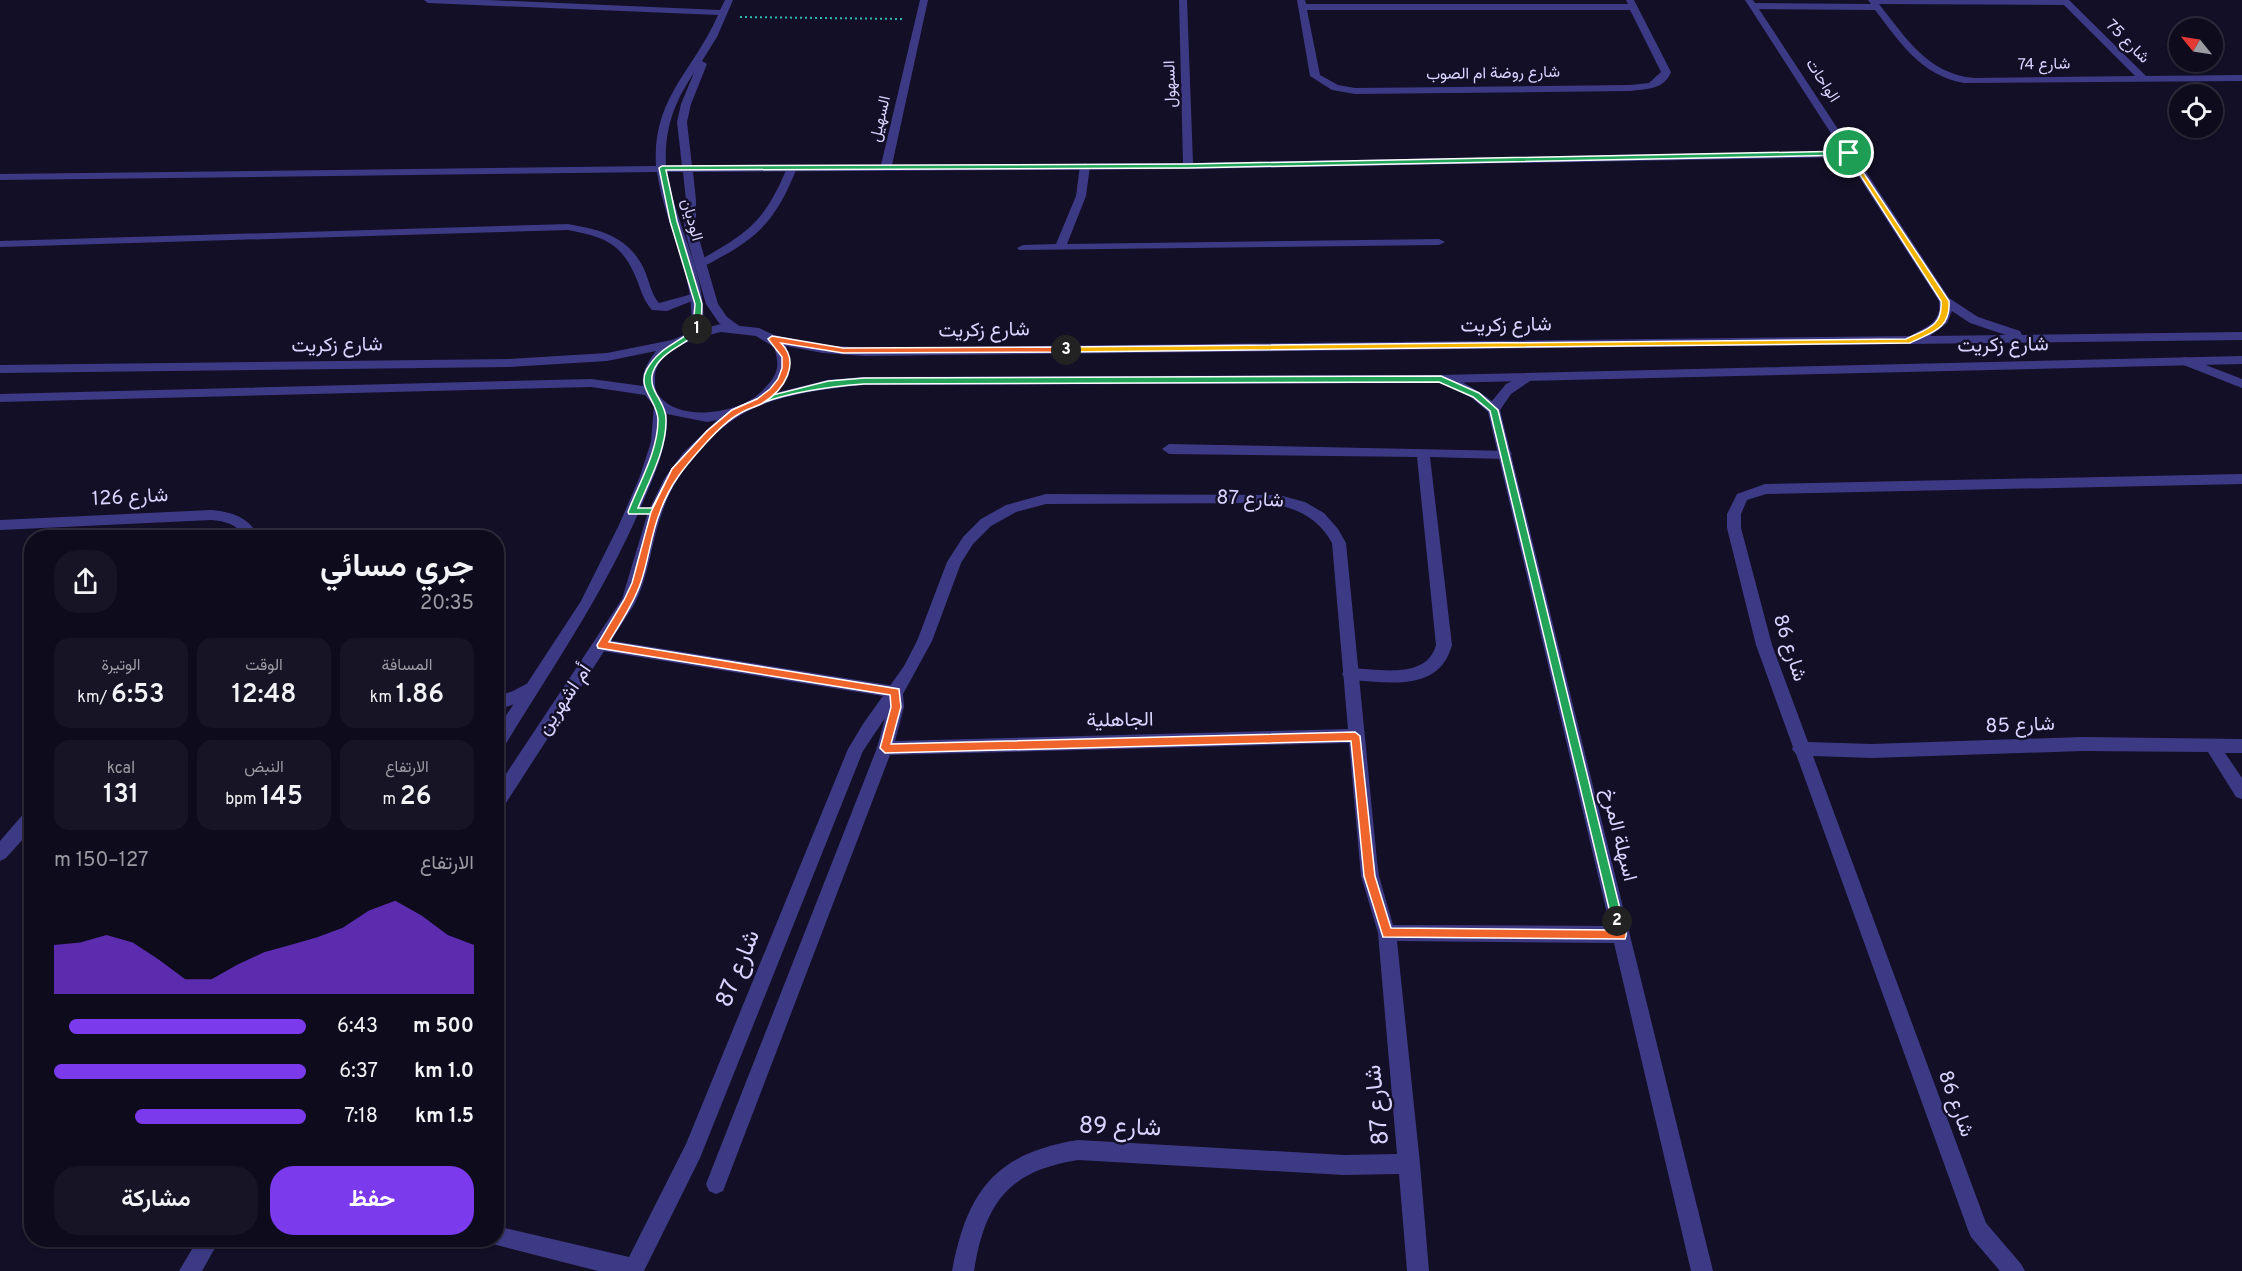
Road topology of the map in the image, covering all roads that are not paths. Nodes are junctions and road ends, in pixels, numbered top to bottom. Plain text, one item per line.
1 (428, 0) edge
2 (444, 0) edge
3 (729, 0) edge
4 (924, 0) edge
5 (1183, 0) edge
6 (2065, 1) edge
7 (1631, 3) edge
8 (1751, 3) edge
9 (1874, 3) edge
10 (1302, 4) edge
11 (722, 15) junction
12 (705, 50) junction
13 (2242, 78) edge
14 (2143, 79) junction
15 (1849, 153) junction
16 (1085, 166) junction
17 (1188, 166) junction
18 (886, 167) junction
19 (662, 168) junction
20 (792, 168) junction
21 (687, 169) junction
22 (0, 177) edge
23 (1439, 242) dead end
24 (0, 244) edge
25 (1023, 248) dead end
26 (1060, 248) junction
27 (700, 264) junction
28 (696, 297) junction
29 (1945, 301) junction
30 (736, 328) junction
31 (691, 335) junction
32 (2242, 336) edge
33 (2035, 338) junction
34 (772, 339) junction
35 (1907, 341) junction
36 (674, 344) junction
37 (2242, 360) edge
38 (2185, 361) junction
39 (0, 369) edge
40 (1526, 378) junction
41 (1441, 379) junction
42 (2242, 384) edge
43 (649, 391) junction
44 (0, 398) edge
45 (760, 401) junction
46 (660, 406) junction
47 (1494, 410) junction
48 (735, 412) junction
49 (1169, 449) dead end
50 (1423, 452) junction
51 (1505, 454) junction
52 (2242, 479) edge
53 (632, 512) junction
54 (655, 512) junction
55 (0, 525) edge
56 (248, 530) edge
57 (602, 645) junction
58 (1350, 674) junction
59 (532, 687) junction
60 (895, 692) junction
61 (504, 701) edge
62 (504, 732) edge
63 (1355, 736) junction
64 (2242, 746) edge
65 (2213, 747) junction
66 (885, 748) junction
67 (1800, 749) junction
68 (504, 792) edge
69 (2242, 792) edge
70 (24, 825) edge
71 (0, 853) edge
72 (1387, 933) junction
73 (1621, 935) junction
74 (1410, 1164) junction
75 (716, 1184) dead end
76 (504, 1238) edge
77 (205, 1247) edge
78 (633, 1270) edge
79 (190, 1271) edge
80 (963, 1271) edge
81 (1418, 1271) edge
82 (1701, 1271) edge
83 (2014, 1271) edge

1 - 2 street
2 - 11 street
3 - 11 street, الوديان
4 - 18 street, السهيل
5 - 17 street, السهول
6 - 9 street
6 - 14 street, شارع 75
7 - 10 street
7 - 10 street, شارع روضة ام الصوب
8 - 9 street
8 - 15 street, الواحات
9 - 14 street, شارع 74
11 - 12 street, الوديان
12 - 19 street, الوديان
12 - 21 street, الوديان
13 - 14 street, شارع 74
15 - 17 street
15 - 29 street, الواحات
16 - 17 street
16 - 18 street
16 - 26 street
18 - 20 street, السهيل
19 - 21 street, السهيل
19 - 22 street, السهيل
19 - 28 street, الوديان
20 - 21 street, السهيل
20 - 27 street
21 - 27 street, الوديان
23 - 26 street
24 - 28 street
25 - 26 street
27 - 30 street, الوديان
28 - 31 street, الوديان
29 - 33 street, الواحات
29 - 35 street
30 - 31 street
30 - 34 street
31 - 36 street
32 - 33 street, شارع زكريت
33 - 35 street, شارع زكريت
34 - 35 street, شارع زكريت
34 - 45 street
36 - 39 street, شارع زكريت
36 - 43 street
37 - 38 street, شارع زكريت
38 - 40 street, شارع زكريت
38 - 42 street
40 - 41 street, شارع زكريت
40 - 47 street
41 - 45 street, شارع زكريت
41 - 47 street
43 - 44 street
43 - 46 street
45 - 48 street
46 - 48 street
46 - 53 street, أم اشهرين
47 - 51 street, اسهلة المرخ
48 - 54 street, أم اشهرين
49 - 50 street
50 - 51 street
50 - 58 street
51 - 73 street, اسهلة المرخ
52 - 67 street, شارع 86
53 - 54 street
53 - 59 street, أم اشهرين
54 - 57 street, أم اشهرين
55 - 56 street, شارع 126
57 - 60 street
57 - 68 street, أم اشهرين
58 - 60 street, شارع 87
58 - 63 street, شارع 87
59 - 61 street
59 - 62 street, أم اشهرين
60 - 66 street, شارع 87
60 - 78 street, شارع 87
63 - 66 street, الجاهلية
63 - 72 street, شارع 87
64 - 65 street, شارع 85
65 - 67 street, شارع 85
65 - 69 street
66 - 75 street, شارع 87
67 - 83 street, شارع 86
70 - 71 street
72 - 73 street
72 - 74 street, شارع 87
73 - 82 street, اسهلة المرخ
74 - 80 street, شارع 89
74 - 81 street, شارع 87
76 - 78 street, شارع 87
77 - 79 street

